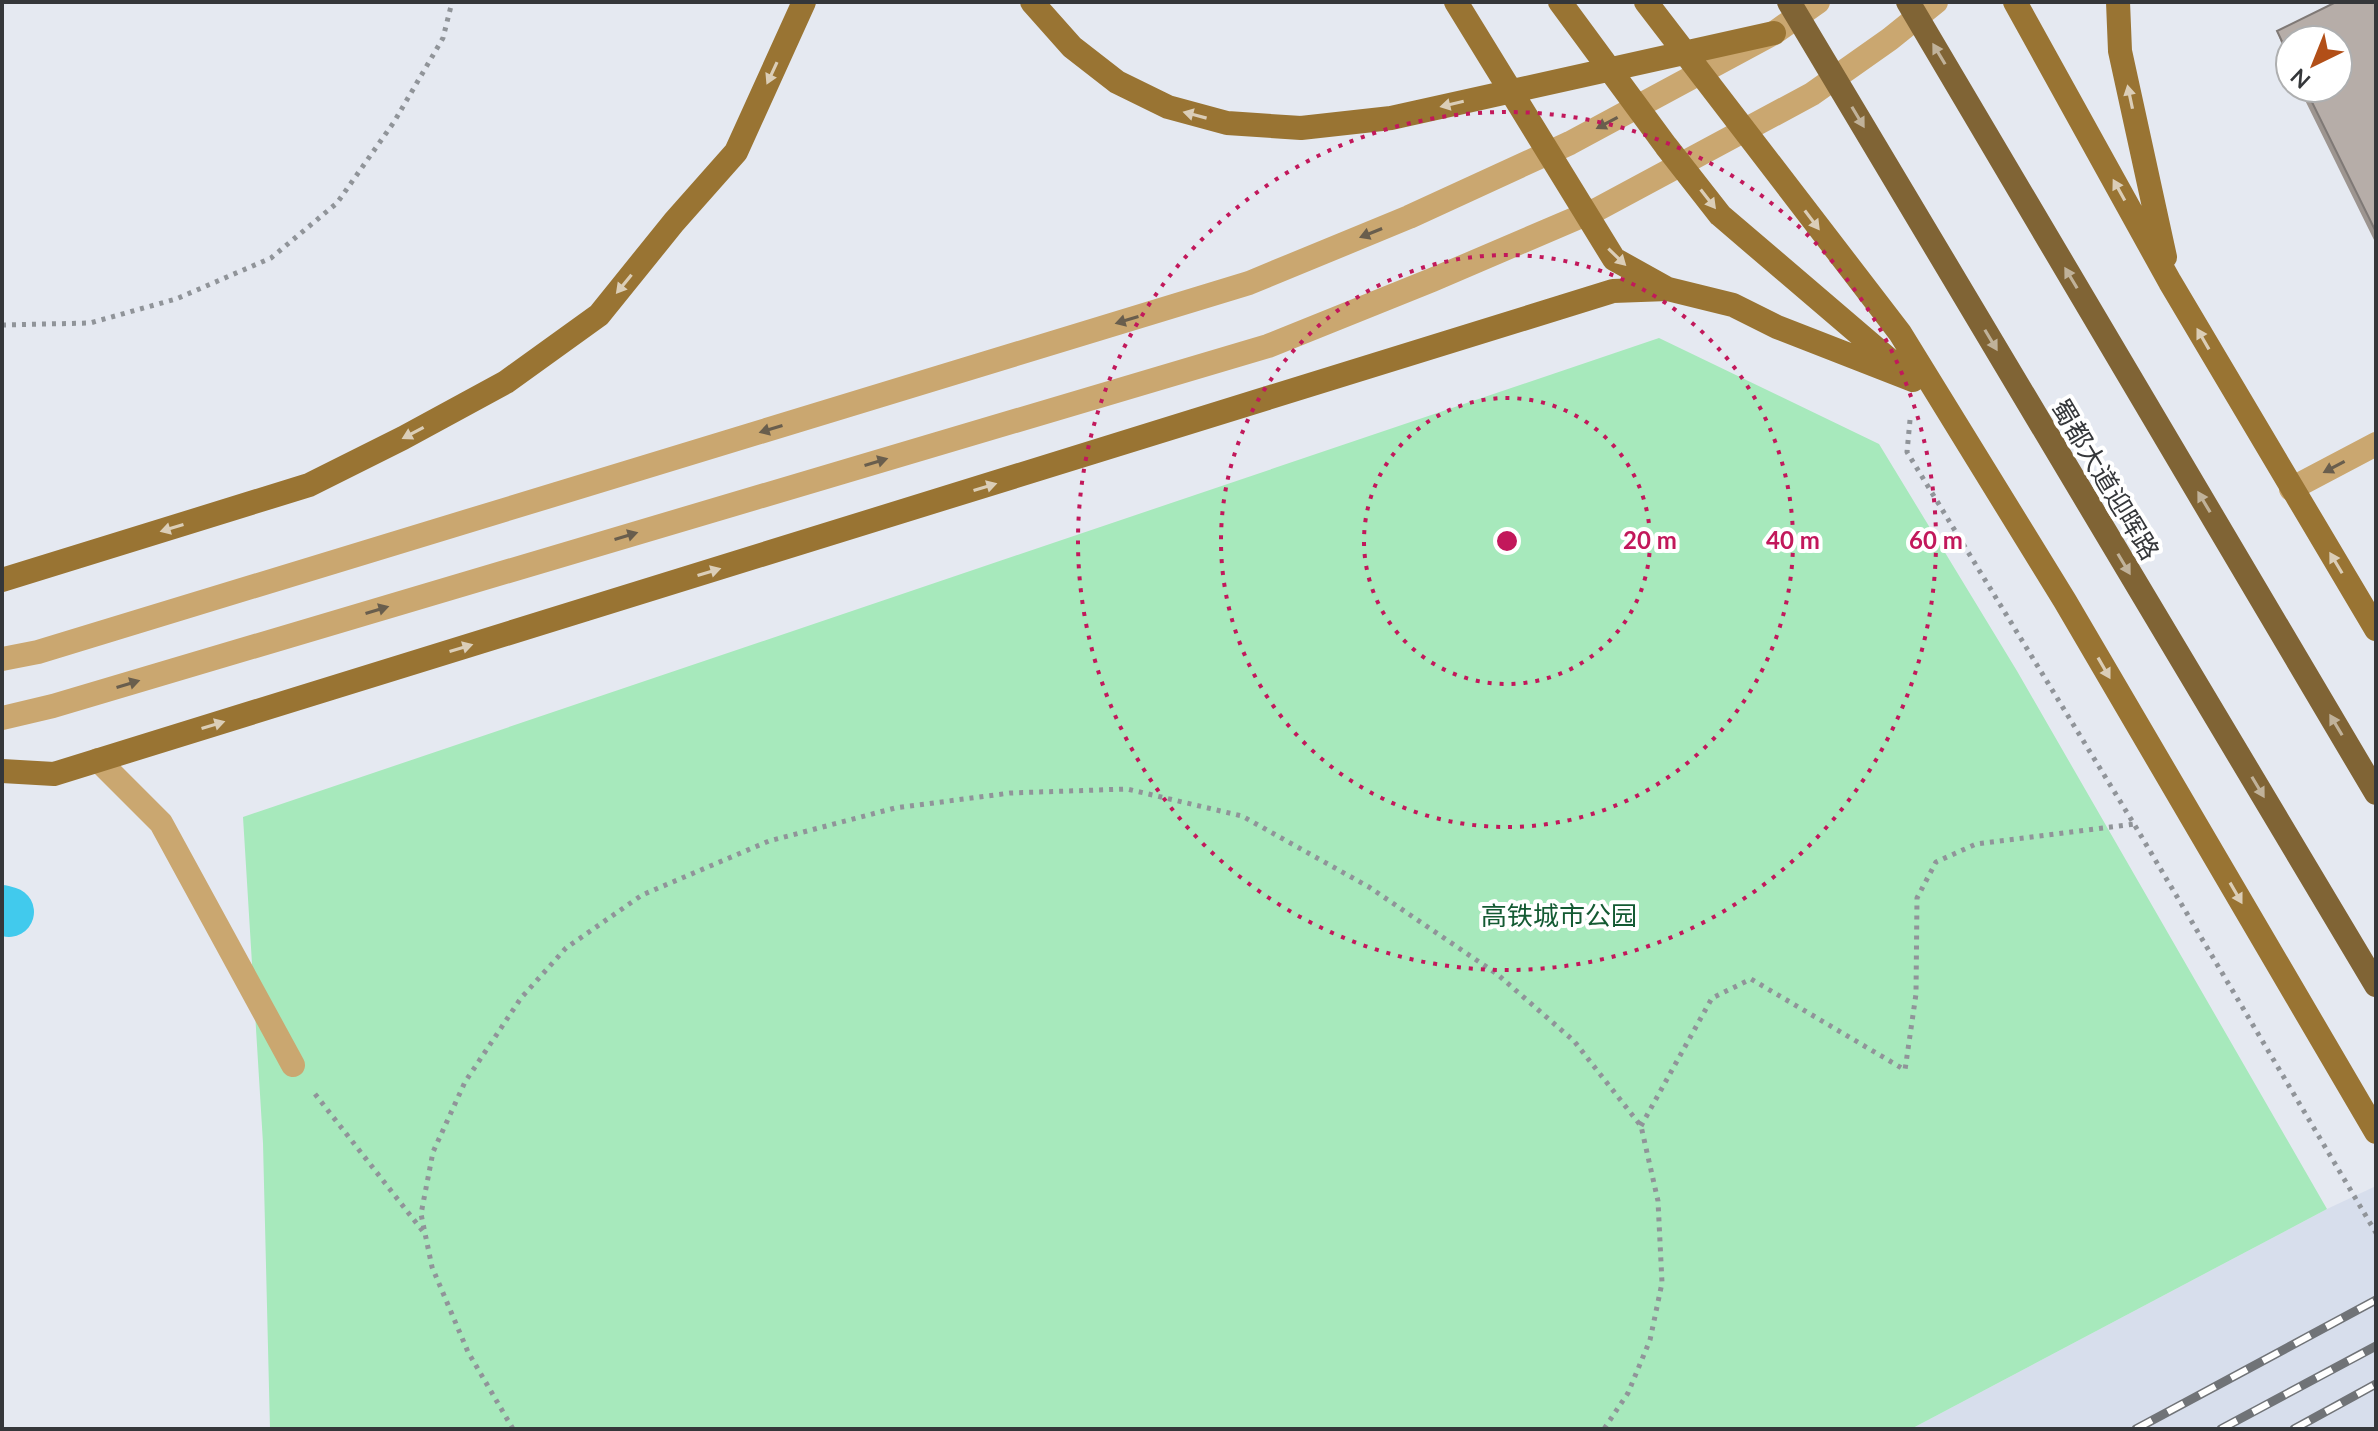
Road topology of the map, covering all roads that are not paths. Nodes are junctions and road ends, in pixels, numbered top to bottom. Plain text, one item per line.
1 (804, 2) edge
2 (1032, 2) edge
3 (1456, 2) edge
4 (1560, 2) edge
5 (1646, 2) edge
6 (1789, 2) edge
7 (1818, 2) edge
8 (1908, 2) edge
9 (1936, 2) edge
10 (2015, 2) edge
11 (2118, 2) edge
12 (1774, 33) junction
13 (2170, 282) junction
14 (1668, 289) junction
15 (1913, 380) junction
16 (2376, 444) edge
17 (2291, 489) junction
18 (2, 580) edge
19 (2065, 601) junction
20 (2376, 629) edge
21 (2, 659) edge
22 (2, 718) edge
23 (98, 760) junction
24 (2, 771) edge
25 (2376, 793) edge
26 (2376, 985) edge
27 (293, 1065) road end
28 (2372, 1126) edge

1 -> 18 main road
12 -> 2 main road
3 -> 14 main road
4 -> 15 main road
5 -> 19 main road
6 -> 26 highway, 蜀都大道迎晖路
7 - 12 street
25 -> 8 highway
22 -> 9 street
13 -> 10 main road
13 -> 11 main road
12 -> 21 street
17 -> 13 main road
14 - 15 main road
23 -> 14 main road
15 - 19 main road
16 -> 17 street
20 -> 17 main road
19 -> 28 main road
23 - 24 main road
23 - 27 street

